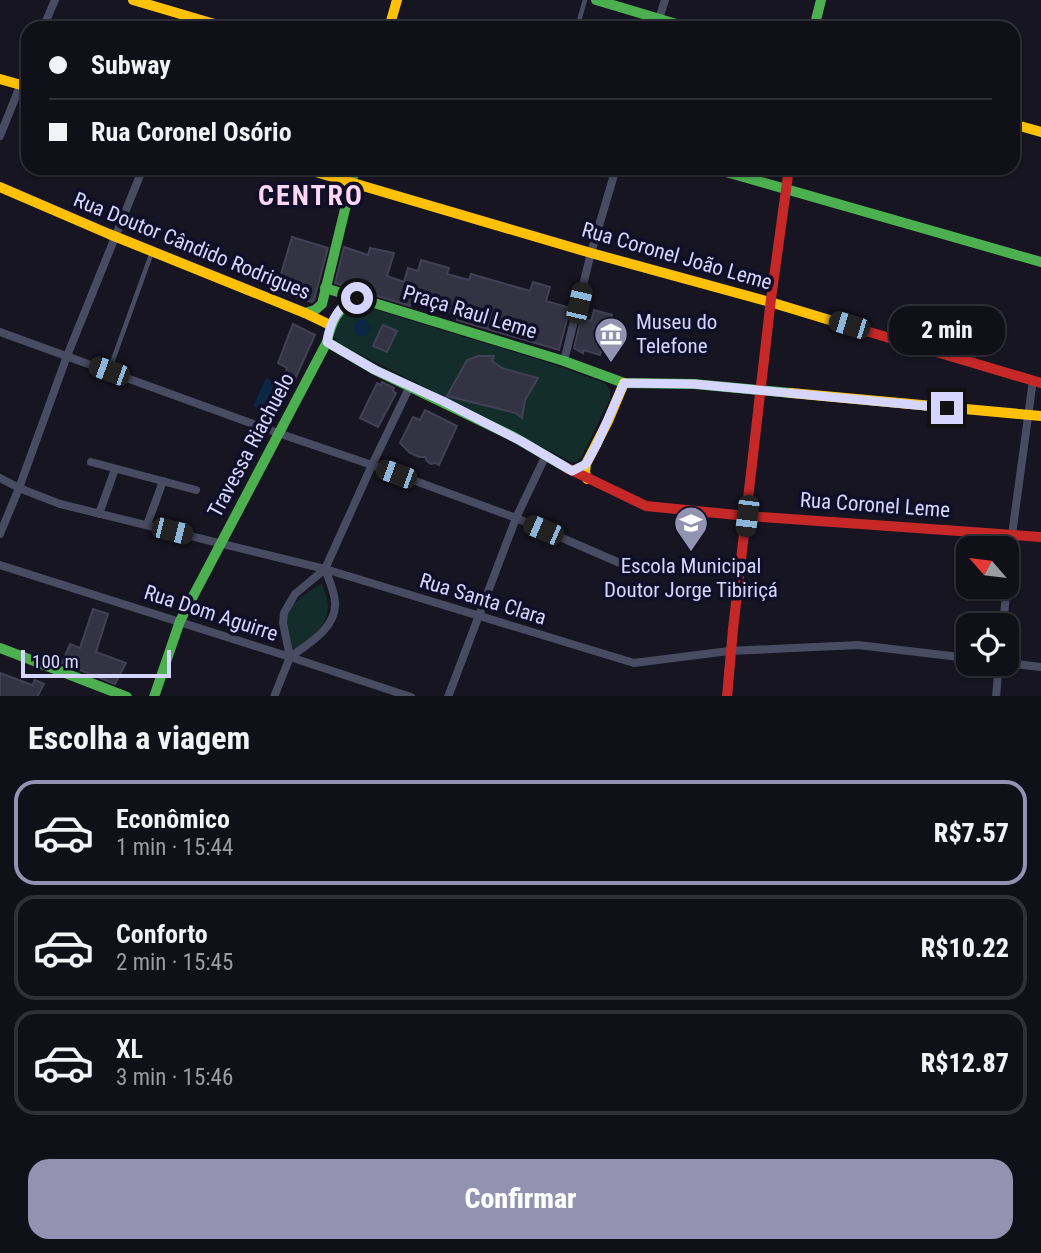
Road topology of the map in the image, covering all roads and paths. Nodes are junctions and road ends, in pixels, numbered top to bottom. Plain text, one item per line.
1 (55, 0) edge
2 (133, 0) edge
3 (397, 0) edge
4 (585, 0) edge
5 (596, 0) edge
6 (665, 0) edge
7 (821, 0) edge
8 (46, 21) edge
9 (188, 21) edge
10 (391, 21) edge
11 (579, 21) edge
12 (653, 21) edge
13 (659, 21) edge
14 (816, 21) edge
15 (0, 79) edge
16 (21, 85) edge
17 (21, 92) edge
18 (1020, 126) edge
19 (1041, 132) edge
20 (0, 136) edge
21 (140, 175) edge
22 (327, 175) edge
23 (354, 175) edge
24 (614, 175) edge
25 (737, 175) edge
26 (788, 175) edge
27 (352, 182) junction
28 (0, 187) edge
29 (786, 189) junction
30 (116, 236) junction
31 (153, 251) junction
32 (592, 253) junction
33 (1041, 262) edge
34 (325, 288) junction
35 (357, 298) junction
36 (770, 302) junction
37 (305, 313) junction
38 (330, 325) junction
39 (0, 332) edge
40 (327, 342) junction
41 (67, 356) junction
42 (564, 361) junction
43 (109, 371) junction
44 (1037, 381) edge
45 (624, 383) junction
46 (410, 386) junction
47 (760, 391) junction
48 (1028, 415) junction
49 (1041, 416) edge
50 (278, 433) junction
51 (546, 455) junction
52 (90, 462) dead end
53 (586, 464) junction
54 (372, 465) junction
55 (115, 469) junction
56 (572, 471) junction
57 (0, 478) edge
58 (587, 479) junction
59 (163, 481) junction
60 (19, 488) junction
61 (196, 490) dead end
62 (99, 514) junction
63 (747, 516) junction
64 (516, 519) junction
65 (147, 525) junction
66 (0, 534) edge
67 (1012, 535) junction
68 (1041, 537) edge
69 (222, 543) junction
70 (0, 565) edge
71 (325, 569) junction
72 (636, 570) dead end
73 (1004, 613) edge
74 (478, 615) junction
75 (180, 621) junction
76 (0, 648) edge
77 (729, 651) junction
78 (290, 657) junction
79 (956, 657) edge
80 (1019, 664) edge
81 (1041, 667) edge
82 (998, 676) edge
83 (127, 696) edge
84 (154, 696) edge
85 (274, 696) edge
86 (411, 696) edge
87 (448, 696) edge
88 (727, 696) edge
89 (996, 696) edge

1 - 8 street
2 - 9 street
3 - 10 street
4 - 11 lane
5 - 12 street
6 - 13 street
7 - 14 street
15 - 16 street
17 - 20 street
18 - 19 street
21 - 30 street
22 - 27 street, Rua Coronel João Leme
23 - 27 street
24 - 32 street
25 - 29 street
26 - 29 street
27 - 32 street, Rua Coronel João Leme
27 - 34 street
28 - 30 street, Rua Doutor Cândido Rodrigues
29 - 33 street
29 - 36 street
30 - 31 street, Rua Doutor Cândido Rodrigues
30 - 41 street
31 - 37 street, Rua Doutor Cândido Rodrigues
31 - 43 lane
32 - 36 street, Rua Coronel João Leme
32 - 42 street
34 - 35 street, Praça Raul Leme
34 - 37 street
35 - 38 street
35 - 42 street, Praça Raul Leme
36 - 44 street, Rua Coronel João Leme
36 - 47 street
37 - 38 street, Rua Doutor Cândido Rodrigues
38 - 40 street, Travessa Riachuelo
39 - 41 street
40 - 46 street, Rua Coronel Leme
40 - 50 street, Travessa Riachuelo
41 - 43 street
41 - 60 street
42 - 45 street, Praça Raul Leme
43 - 50 street
44 - 48 street
45 - 47 street, Praça Raul Leme
45 - 53 street
46 - 51 street, Rua Coronel Leme
46 - 54 street
47 - 48 street, Praça Raul Leme
47 - 63 street
48 - 49 street, Praça Raul Leme
48 - 67 street
50 - 54 street
50 - 69 street, Travessa Riachuelo
51 - 56 street, Rua Coronel Leme
51 - 64 street
52 - 55 street
53 - 56 street
53 - 58 street
54 - 64 street
54 - 71 street
55 - 59 street
55 - 62 street
56 - 58 street, Rua Coronel Leme
57 - 60 street, Rua Santa Clara
58 - 63 street, Rua Coronel Leme
59 - 61 street
59 - 65 street
60 - 62 street, Rua Santa Clara
60 - 66 street
62 - 65 street, Rua Santa Clara
63 - 67 street, Rua Coronel Leme
63 - 77 street
64 - 72 street
64 - 74 street
65 - 69 street, Rua Santa Clara
67 - 68 street, Rua Coronel Leme
67 - 73 street
69 - 71 street, Rua Santa Clara
69 - 75 street, Travessa Riachuelo
70 - 75 street, Rua Dom Aguirre
71 - 74 street, Rua Santa Clara
71 - 78 street
71 - 78 street
74 - 77 street, Rua Santa Clara
74 - 87 street
75 - 78 street, Rua Dom Aguirre
75 - 84 street, Travessa Riachuelo
76 - 83 street
77 - 79 street, Rua Santa Clara
77 - 88 street
78 - 85 street
78 - 86 street, Rua Dom Aguirre
80 - 81 street
82 - 89 street

